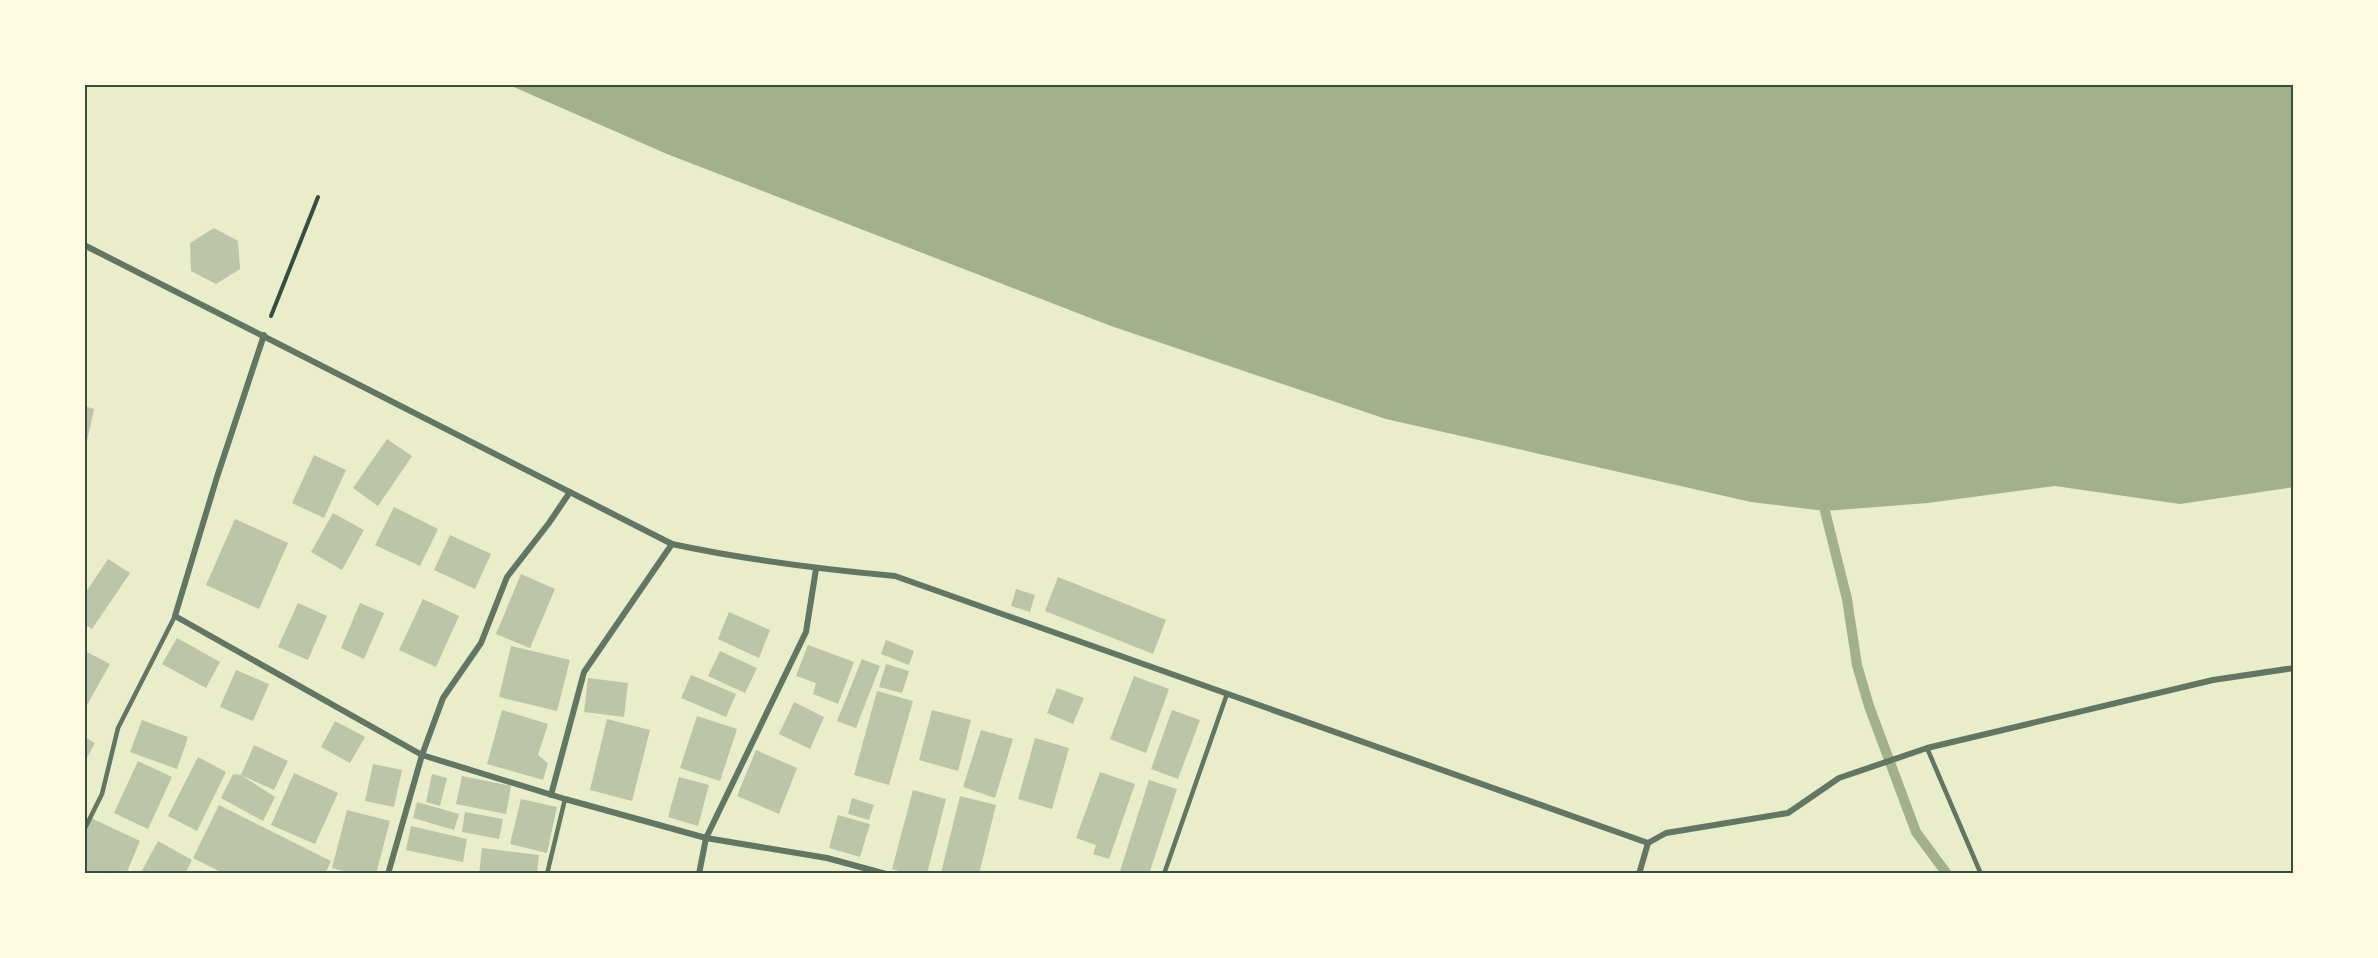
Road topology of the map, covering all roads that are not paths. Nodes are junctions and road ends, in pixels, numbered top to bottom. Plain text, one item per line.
1 (84, 245) edge
2 (264, 335) junction
3 (570, 492) junction
4 (672, 544) junction
5 (816, 569) junction
6 (175, 616) junction
7 (2294, 668) edge
8 (1227, 694) junction
9 (1927, 748) junction
10 (422, 755) junction
11 (551, 795) junction
12 (565, 799) junction
13 (84, 830) edge
14 (706, 838) junction
15 (1648, 843) junction
16 (388, 874) edge
17 (547, 874) edge
18 (699, 874) edge
19 (886, 874) edge
20 (1164, 874) edge
21 (1640, 874) edge
22 (1981, 874) edge

1 - 2 street
2 - 3 street
2 - 6 street
3 - 4 street
3 - 10 street
4 - 5 street
4 - 11 street
5 - 8 street
5 - 14 street
6 - 10 street
6 - 13 lane
7 - 9 street
8 - 15 street
8 - 20 lane
9 - 15 street
9 - 22 lane
10 - 11 street
10 - 16 street
11 - 12 street
12 - 14 street
12 - 17 lane
14 - 18 street
14 - 19 street
15 - 21 street

